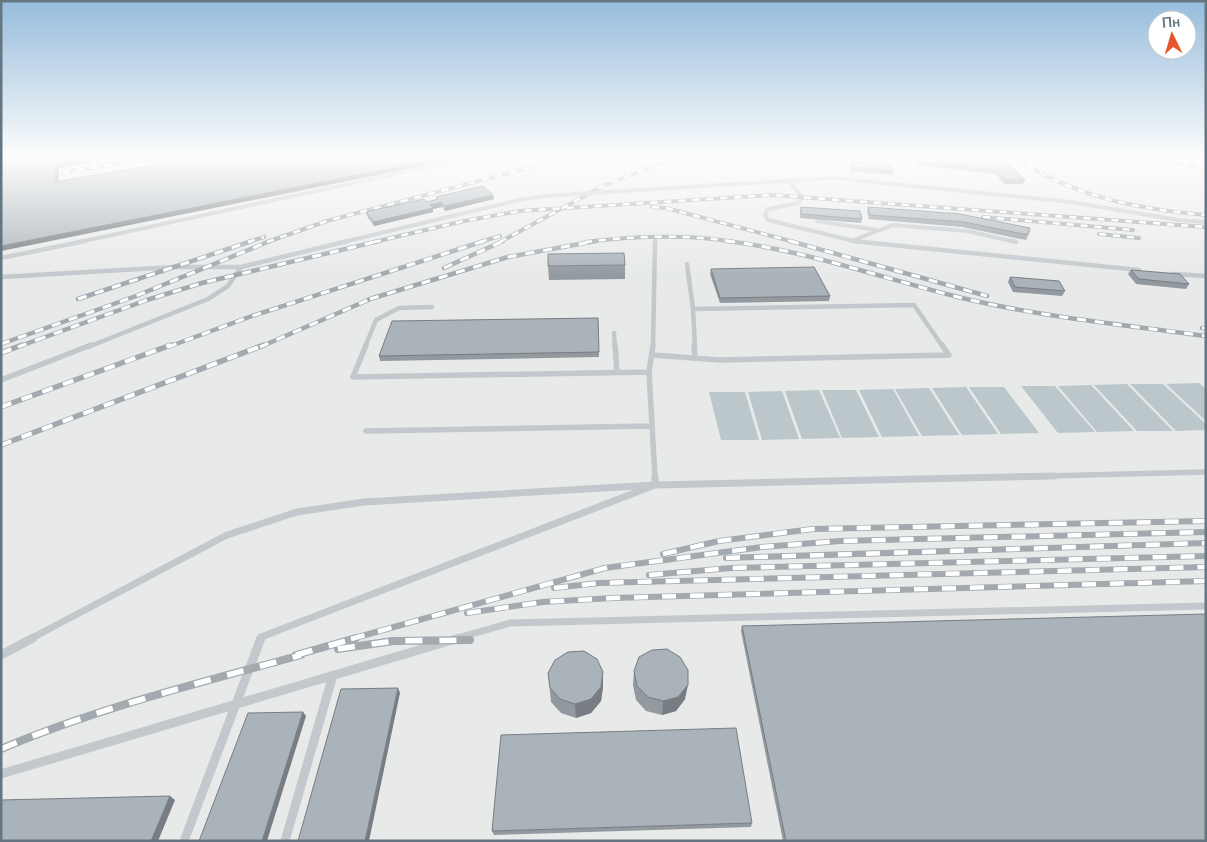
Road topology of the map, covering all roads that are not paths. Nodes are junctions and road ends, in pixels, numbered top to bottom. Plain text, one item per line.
1 (284, 197) edge
2 (537, 197) edge
3 (802, 197) edge
4 (1025, 197) edge
5 (817, 221) edge
6 (1206, 222) edge
7 (879, 230) junction
8 (655, 240) dead end
9 (851, 241) junction
10 (1016, 242) dead end
11 (1, 258) edge
12 (687, 264) dead end
13 (241, 267) junction
14 (1147, 271) edge
15 (1166, 273) edge
16 (1206, 276) edge
17 (1, 277) edge
18 (432, 307) dead end
19 (693, 309) junction
20 (614, 333) dead end
21 (654, 355) junction
22 (695, 358) junction
23 (617, 372) junction
24 (649, 372) junction
25 (1, 380) edge
26 (652, 426) junction
27 (366, 431) dead end
28 (1206, 472) edge
29 (655, 485) junction
30 (1206, 606) edge
31 (1, 655) edge
32 (333, 675) junction
33 (236, 704) junction
34 (1, 774) edge
35 (184, 841) edge
36 (285, 841) edge

1 - 11 lane
2 - 13 lane, bridge
3 - 9 lane
4 - 6 lane
5 - 7 lane
7 - 9 lane
7 - 10 lane
8 - 21 lane
9 - 14 lane
12 - 19 lane
13 - 17 lane
13 - 25 lane
15 - 16 lane
18 - 23 lane
19 - 22 lane
19 - 22 lane
20 - 23 lane
21 - 22 lane
21 - 24 lane
23 - 24 lane
24 - 26 lane
26 - 27 lane
26 - 29 lane
28 - 29 lane
29 - 31 lane
29 - 33 lane
30 - 32 lane
32 - 33 lane
32 - 36 lane
33 - 34 lane
33 - 35 lane

